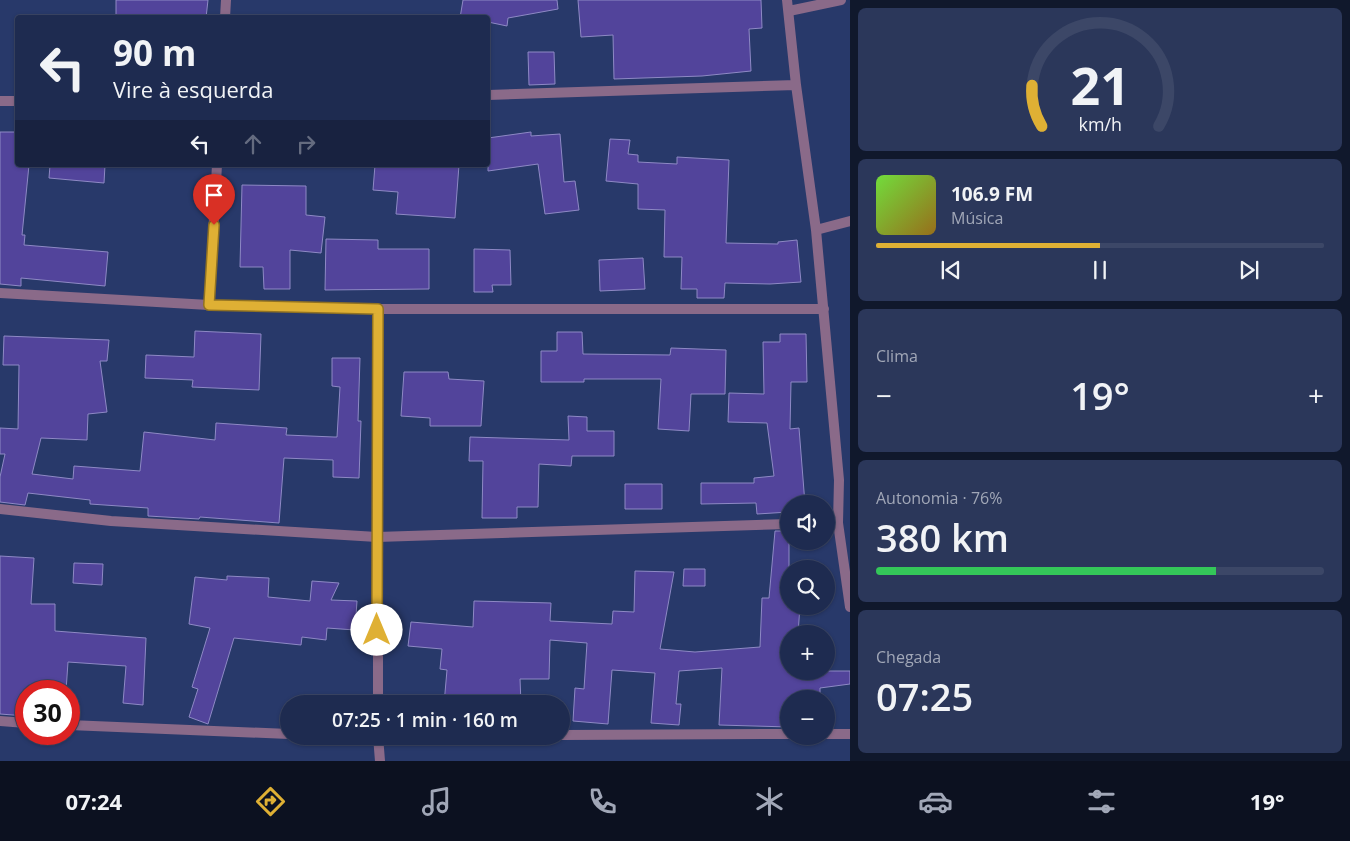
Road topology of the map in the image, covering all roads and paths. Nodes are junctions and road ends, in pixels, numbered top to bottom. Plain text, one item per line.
1 (226, 0) edge
2 (787, 0) edge
3 (841, 0) edge
4 (789, 11) junction
5 (225, 15) edge
6 (796, 86) junction
7 (490, 95) edge
8 (0, 101) edge
9 (15, 101) edge
10 (217, 167) edge
11 (850, 221) edge
12 (816, 230) junction
13 (0, 293) edge
14 (209, 305) junction
15 (378, 309) junction
16 (824, 309) junction
17 (850, 476) edge
18 (839, 480) junction
19 (0, 509) edge
20 (838, 523) joint
21 (780, 524) edge
22 (377, 537) junction
23 (850, 607) edge
24 (378, 695) edge
25 (0, 721) edge
26 (15, 722) edge
27 (80, 725) edge
28 (280, 734) edge
29 (780, 734) edge
30 (835, 734) edge
31 (850, 734) edge
32 (570, 735) edge
33 (379, 745) edge
34 (380, 761) edge

1 - 5 street
2 - 4 street
3 - 4 street
4 - 6 street
6 - 7 street
6 - 12 street
8 - 9 street
10 - 14 street
11 - 12 street
12 - 16 street
13 - 14 street
14 - 15 street
15 - 16 street
15 - 22 street
16 - 18 street
17 - 18 street
18 - 20 street
19 - 22 street
20 - 23 street
21 - 22 street
22 - 24 street
25 - 26 street
27 - 28 street
29 - 32 street
30 - 31 street
33 - 34 street

